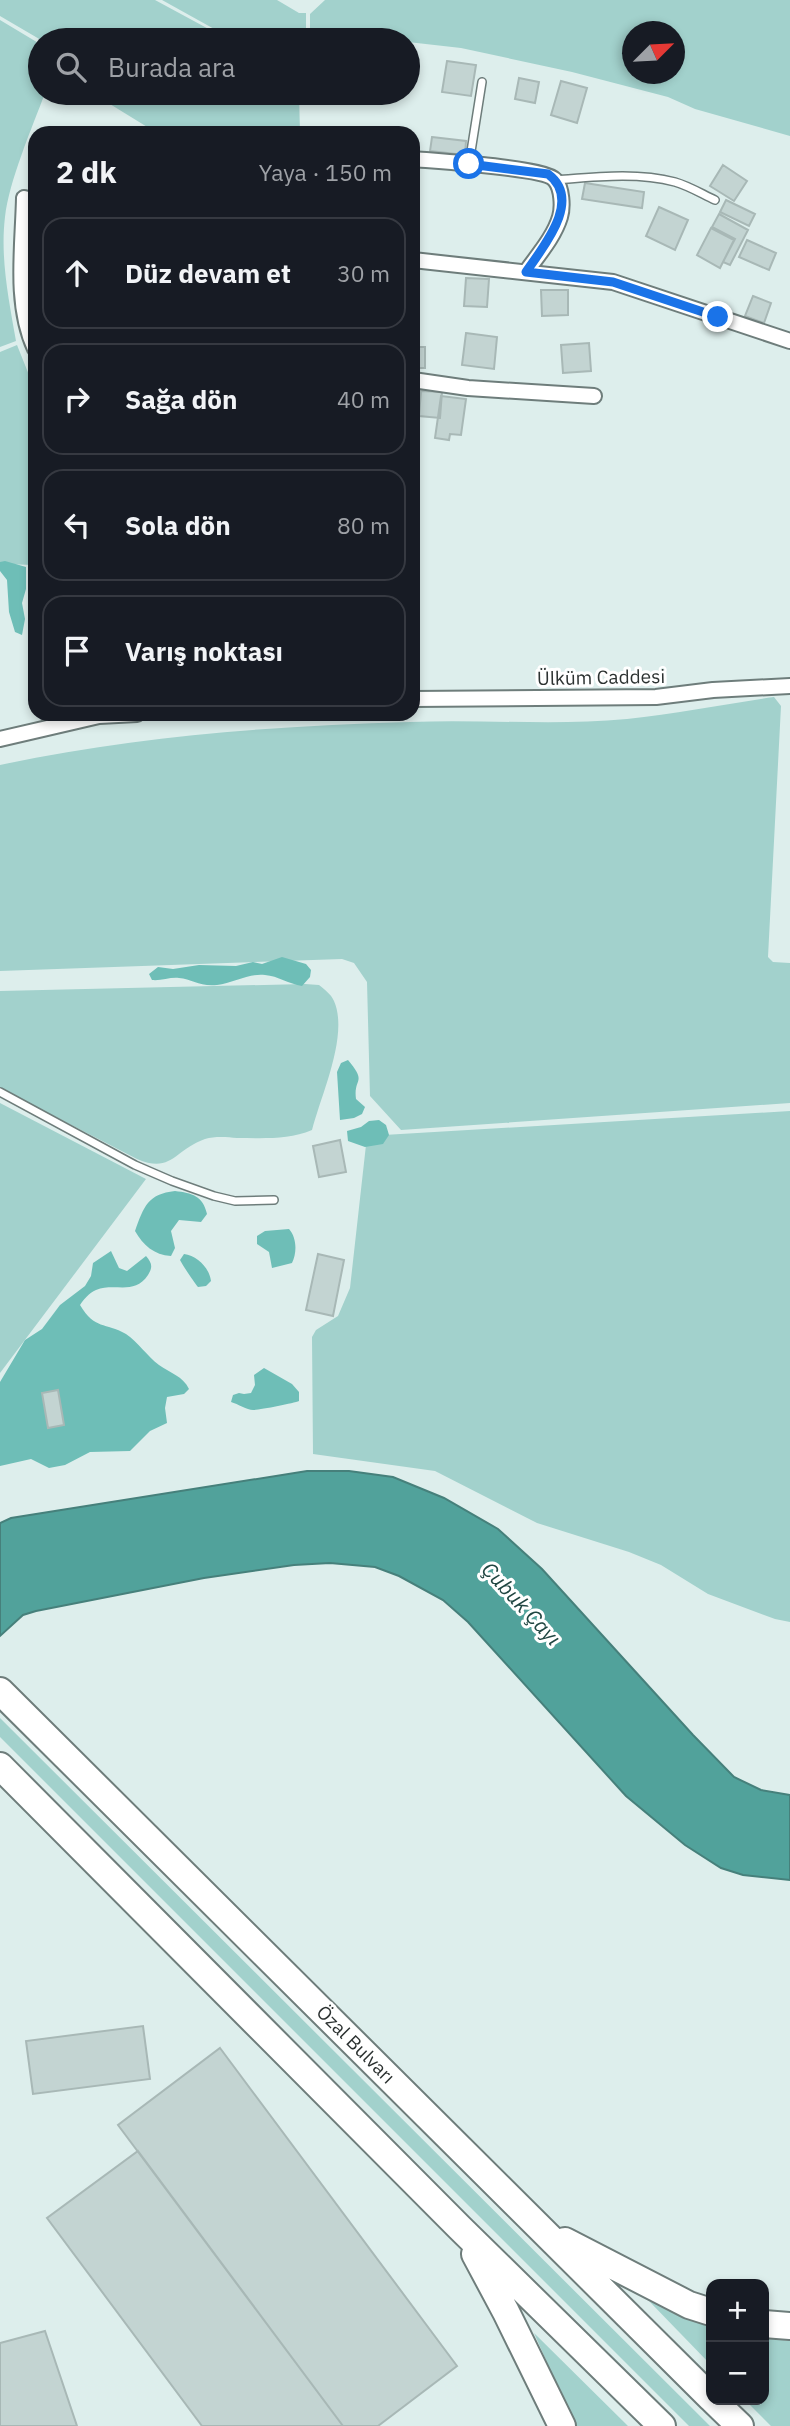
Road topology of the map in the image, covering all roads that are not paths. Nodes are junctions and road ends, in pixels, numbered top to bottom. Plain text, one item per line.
1 (482, 82) dead end
2 (420, 160) edge
3 (469, 164) junction
4 (555, 180) junction
5 (28, 199) edge
6 (715, 200) dead end
7 (420, 261) edge
8 (526, 272) junction
9 (28, 331) edge
10 (790, 341) edge
11 (420, 381) edge
12 (594, 396) dead end
13 (790, 686) edge
14 (420, 699) edge
15 (74, 721) edge
16 (0, 739) edge
17 (0, 1093) edge
18 (274, 1200) dead end
19 (0, 1691) edge
20 (0, 1766) edge
21 (460, 2228) junction
22 (543, 2230) junction
23 (706, 2310) edge
24 (769, 2324) edge
25 (790, 2326) edge
26 (706, 2393) edge
27 (718, 2405) edge
28 (562, 2426) edge
29 (662, 2426) edge
30 (740, 2426) edge

1 - 3 lane
2 - 3 street
3 - 4 street
4 - 6 lane
4 - 8 street
5 - 9 street
7 - 8 street
8 - 10 street
11 - 12 street
13 - 14 street, Ülküm Caddesi
15 - 16 street
17 - 18 lane
19 - 22 highway, Özal Bulvarı
20 - 21 highway
21 - 28 highway
21 - 29 highway
22 - 23 highway
22 - 26 highway, Özal Bulvarı
24 - 25 highway
27 - 30 highway, Özal Bulvarı

